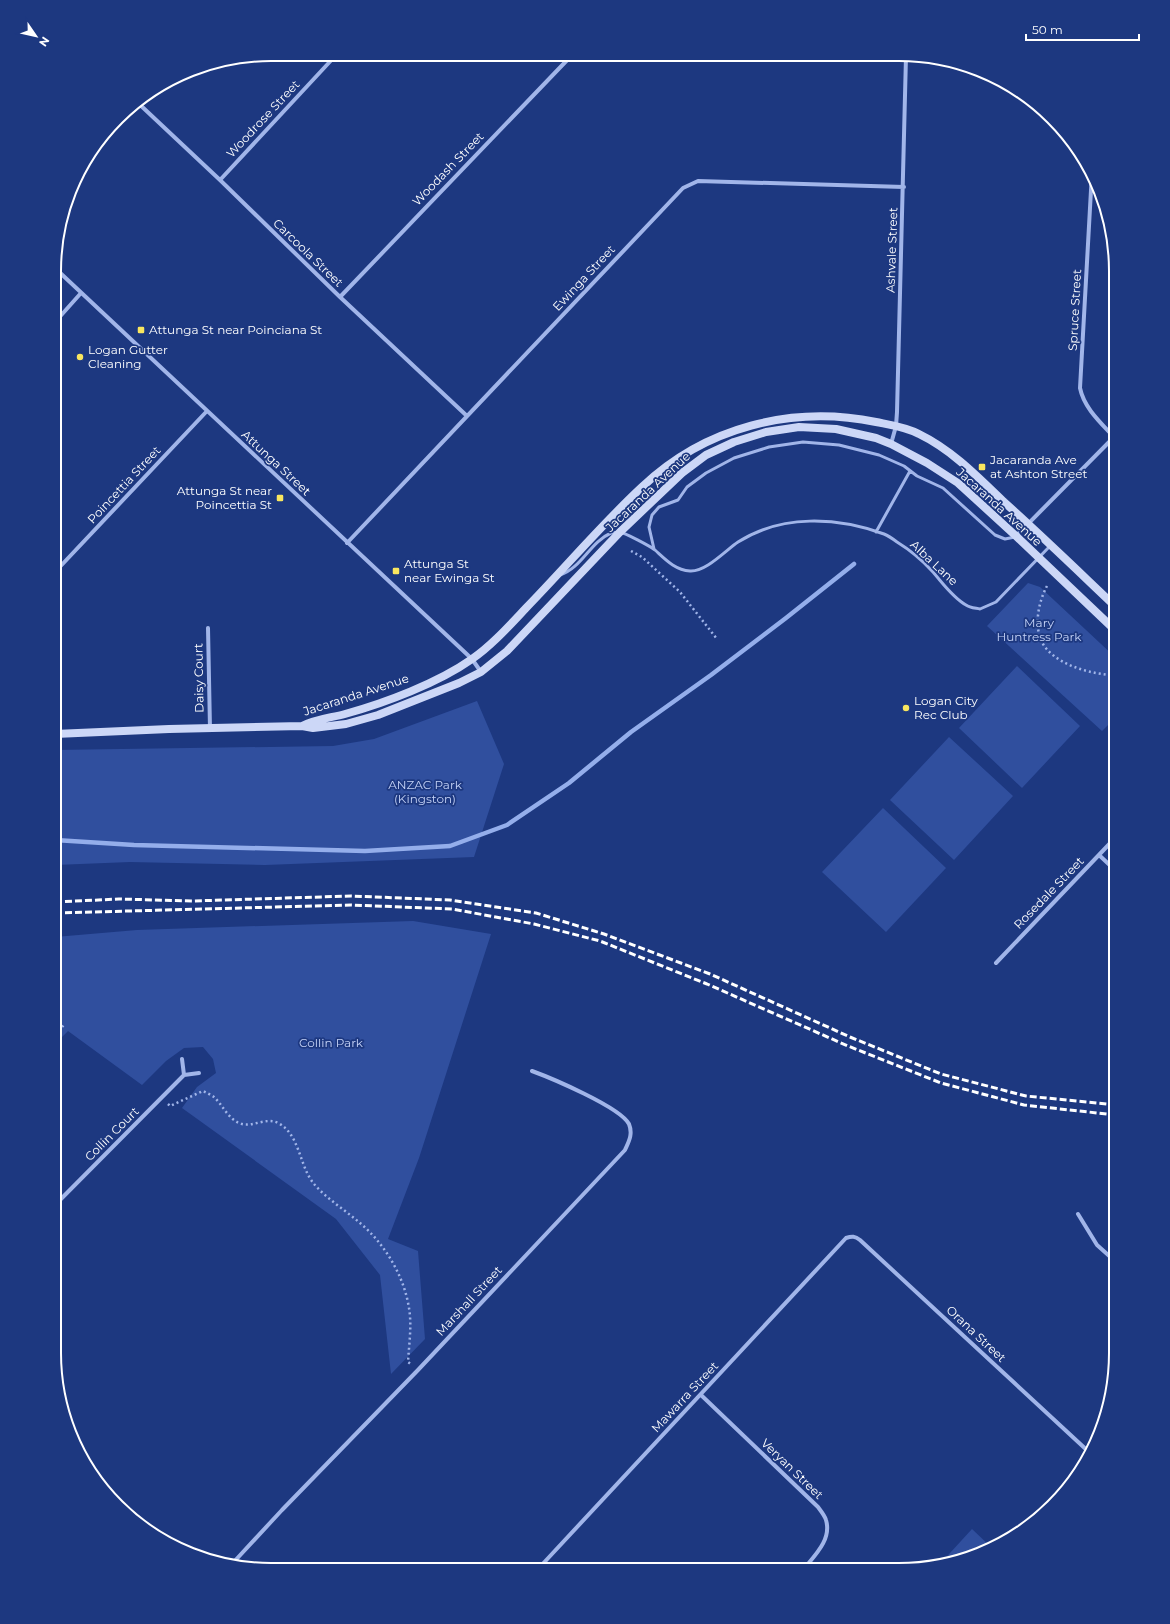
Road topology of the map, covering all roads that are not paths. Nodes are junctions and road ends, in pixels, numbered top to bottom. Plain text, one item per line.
1 (330, 61) edge
2 (566, 61) edge
3 (906, 61) edge
4 (141, 106) edge
5 (220, 180) junction
6 (904, 187) junction
7 (1092, 191) edge
8 (61, 274) edge
9 (81, 293) junction
10 (340, 297) junction
11 (61, 315) edge
12 (207, 411) junction
13 (467, 416) junction
14 (896, 426) junction
15 (1109, 431) edge
16 (1109, 442) edge
17 (891, 444) junction
18 (910, 471) junction
19 (656, 504) junction
20 (1028, 524) junction
21 (620, 532) junction
22 (876, 532) junction
23 (1016, 536) junction
24 (347, 543) junction
25 (1051, 545) junction
26 (654, 549) junction
27 (1038, 558) junction
28 (61, 566) edge
29 (555, 577) junction
30 (1109, 600) edge
31 (1109, 624) edge
32 (208, 628) dead end
33 (472, 659) junction
34 (481, 672) junction
35 (302, 726) junction
36 (210, 729) junction
37 (61, 734) edge
38 (1109, 844) edge
39 (1099, 855) junction
40 (1109, 864) edge
41 (996, 963) dead end
42 (182, 1059) dead end
43 (532, 1071) dead end
44 (199, 1073) dead end
45 (184, 1075) junction
46 (61, 1199) edge
47 (1078, 1214) dead end
48 (846, 1238) joint
49 (1109, 1256) edge
50 (701, 1395) junction
51 (1086, 1449) edge
52 (236, 1560) edge
53 (544, 1563) edge
54 (809, 1563) edge

1 - 5 street, Woodrose Street
2 - 10 street, Woodash Street
3 - 6 street, Ashvale Street
4 - 5 street, Carcoola Street
5 - 10 street, Carcoola Street
6 - 13 street, Ewinga Street
6 - 14 street, Ashvale Street
7 - 15 street, Spruce Street
8 - 9 street, Attunga Street
9 - 11 street
9 - 12 street, Attunga Street
10 - 13 street, Carcoola Street
12 - 24 street, Attunga Street
12 - 28 street, Poincettia Street
13 - 24 street, Ewinga Street
14 - 17 street, Ashvale Street
14 - 20 street, Jacaranda Avenue
14 - 29 street, Jacaranda Avenue
16 - 20 street
17 - 19 street, Jacaranda Avenue
17 - 23 street, Jacaranda Avenue
18 - 19 lane
18 - 22 lane
18 - 23 lane
19 - 21 street, Jacaranda Avenue
19 - 26 lane
20 - 23 street
20 - 25 street, Jacaranda Avenue
21 - 26 lane, Alba Lane
21 - 29 lane
21 - 34 street, Jacaranda Avenue
22 - 26 lane, Alba Lane
22 - 27 lane, Alba Lane
23 - 27 street, Jacaranda Avenue
24 - 33 street, Attunga Street
25 - 27 lane, Alba Lane
25 - 30 street, Jacaranda Avenue
27 - 31 street, Jacaranda Avenue
29 - 33 street, Jacaranda Avenue
32 - 36 street, Daisy Court
33 - 34 street, Attunga Street
33 - 35 street, Jacaranda Avenue
34 - 35 street, Jacaranda Avenue
35 - 36 street, Jacaranda Avenue
36 - 37 street, Jacaranda Avenue
38 - 39 street, Rosedale Street
39 - 40 street
39 - 41 street, Rosedale Street
42 - 45 street
43 - 52 street, Marshall Street
44 - 45 street
45 - 46 street, Collin Court
47 - 49 street
48 - 50 street, Mawarra Street
48 - 51 street, Orana Street
50 - 53 street, Mawarra Street
50 - 54 street, Veryan Street

